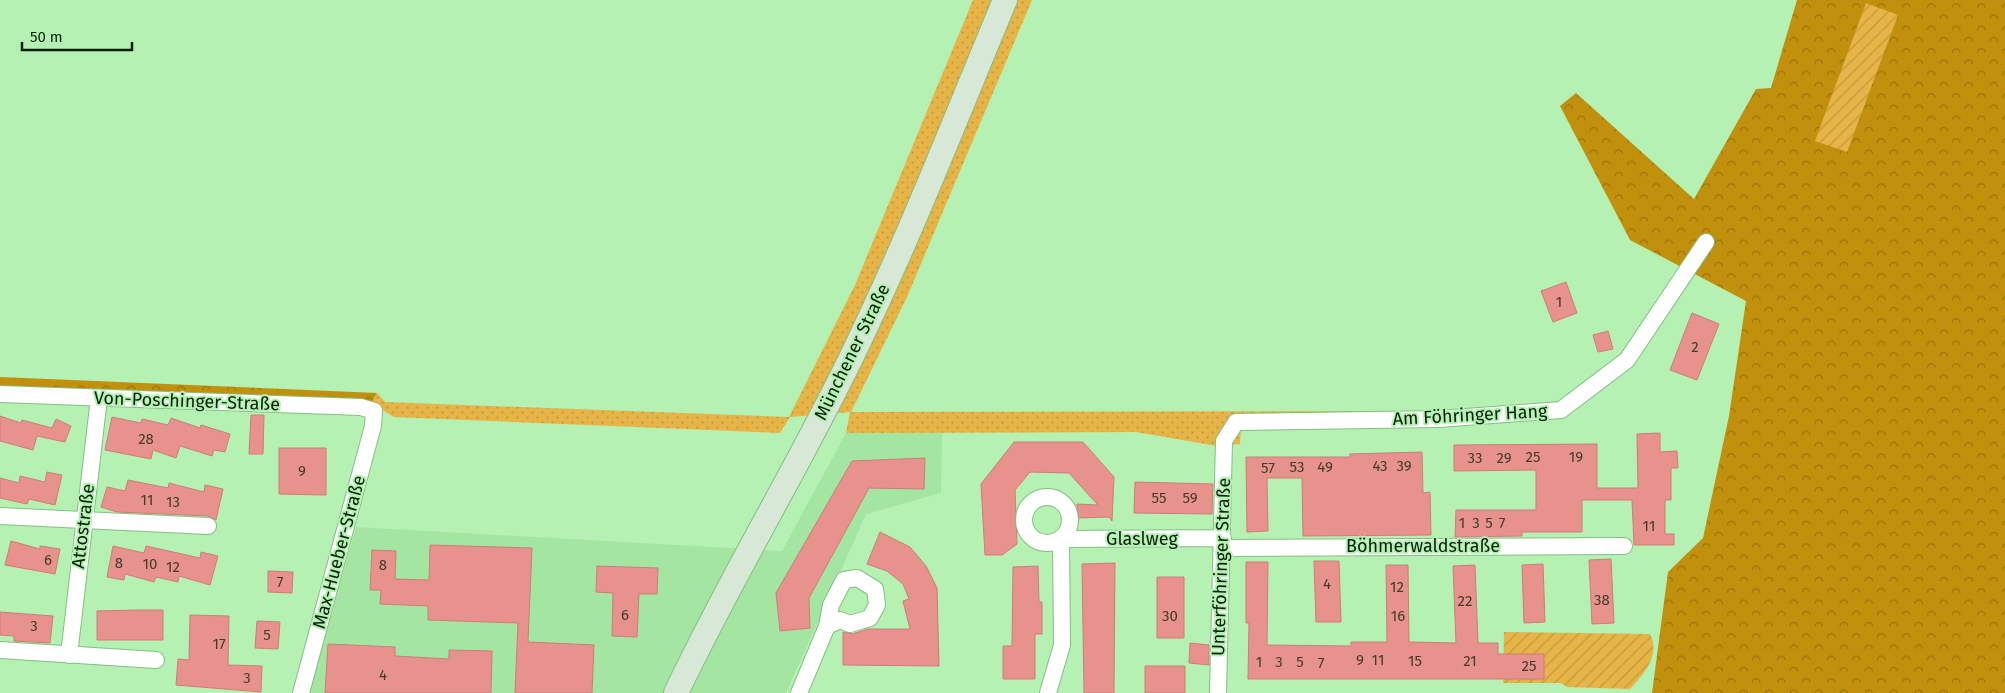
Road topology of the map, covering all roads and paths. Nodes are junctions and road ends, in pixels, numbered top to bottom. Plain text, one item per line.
1 (1004, 0) edge
2 (1706, 242) dead end
3 (0, 394) edge
4 (99, 398) junction
5 (374, 411) joint
6 (1224, 442) joint
7 (0, 516) edge
8 (84, 520) junction
9 (208, 526) dead end
10 (1223, 543) junction
11 (1624, 546) dead end
12 (827, 626) dead end
13 (0, 650) edge
14 (69, 655) junction
15 (156, 660) dead end
16 (301, 693) edge
17 (676, 693) edge
18 (799, 693) edge
19 (1048, 693) edge
20 (1218, 693) edge

1 - 17 main road, Münchener Straße
2 - 6 street, Am Föhringer Hang
3 - 4 street, Von-Poschinger-Straße
4 - 5 street, Von-Poschinger-Straße
4 - 8 street, Attostraße
5 - 16 street, Max-Hueber-Straße
6 - 10 street, Unterföhringer Straße
7 - 8 street
8 - 9 street
8 - 14 street, Attostraße
10 - 11 street, Böhmerwaldstraße
10 - 19 street, Glaslweg
10 - 20 street, Unterföhringer Straße
12 - 18 street
13 - 14 street
14 - 15 street

